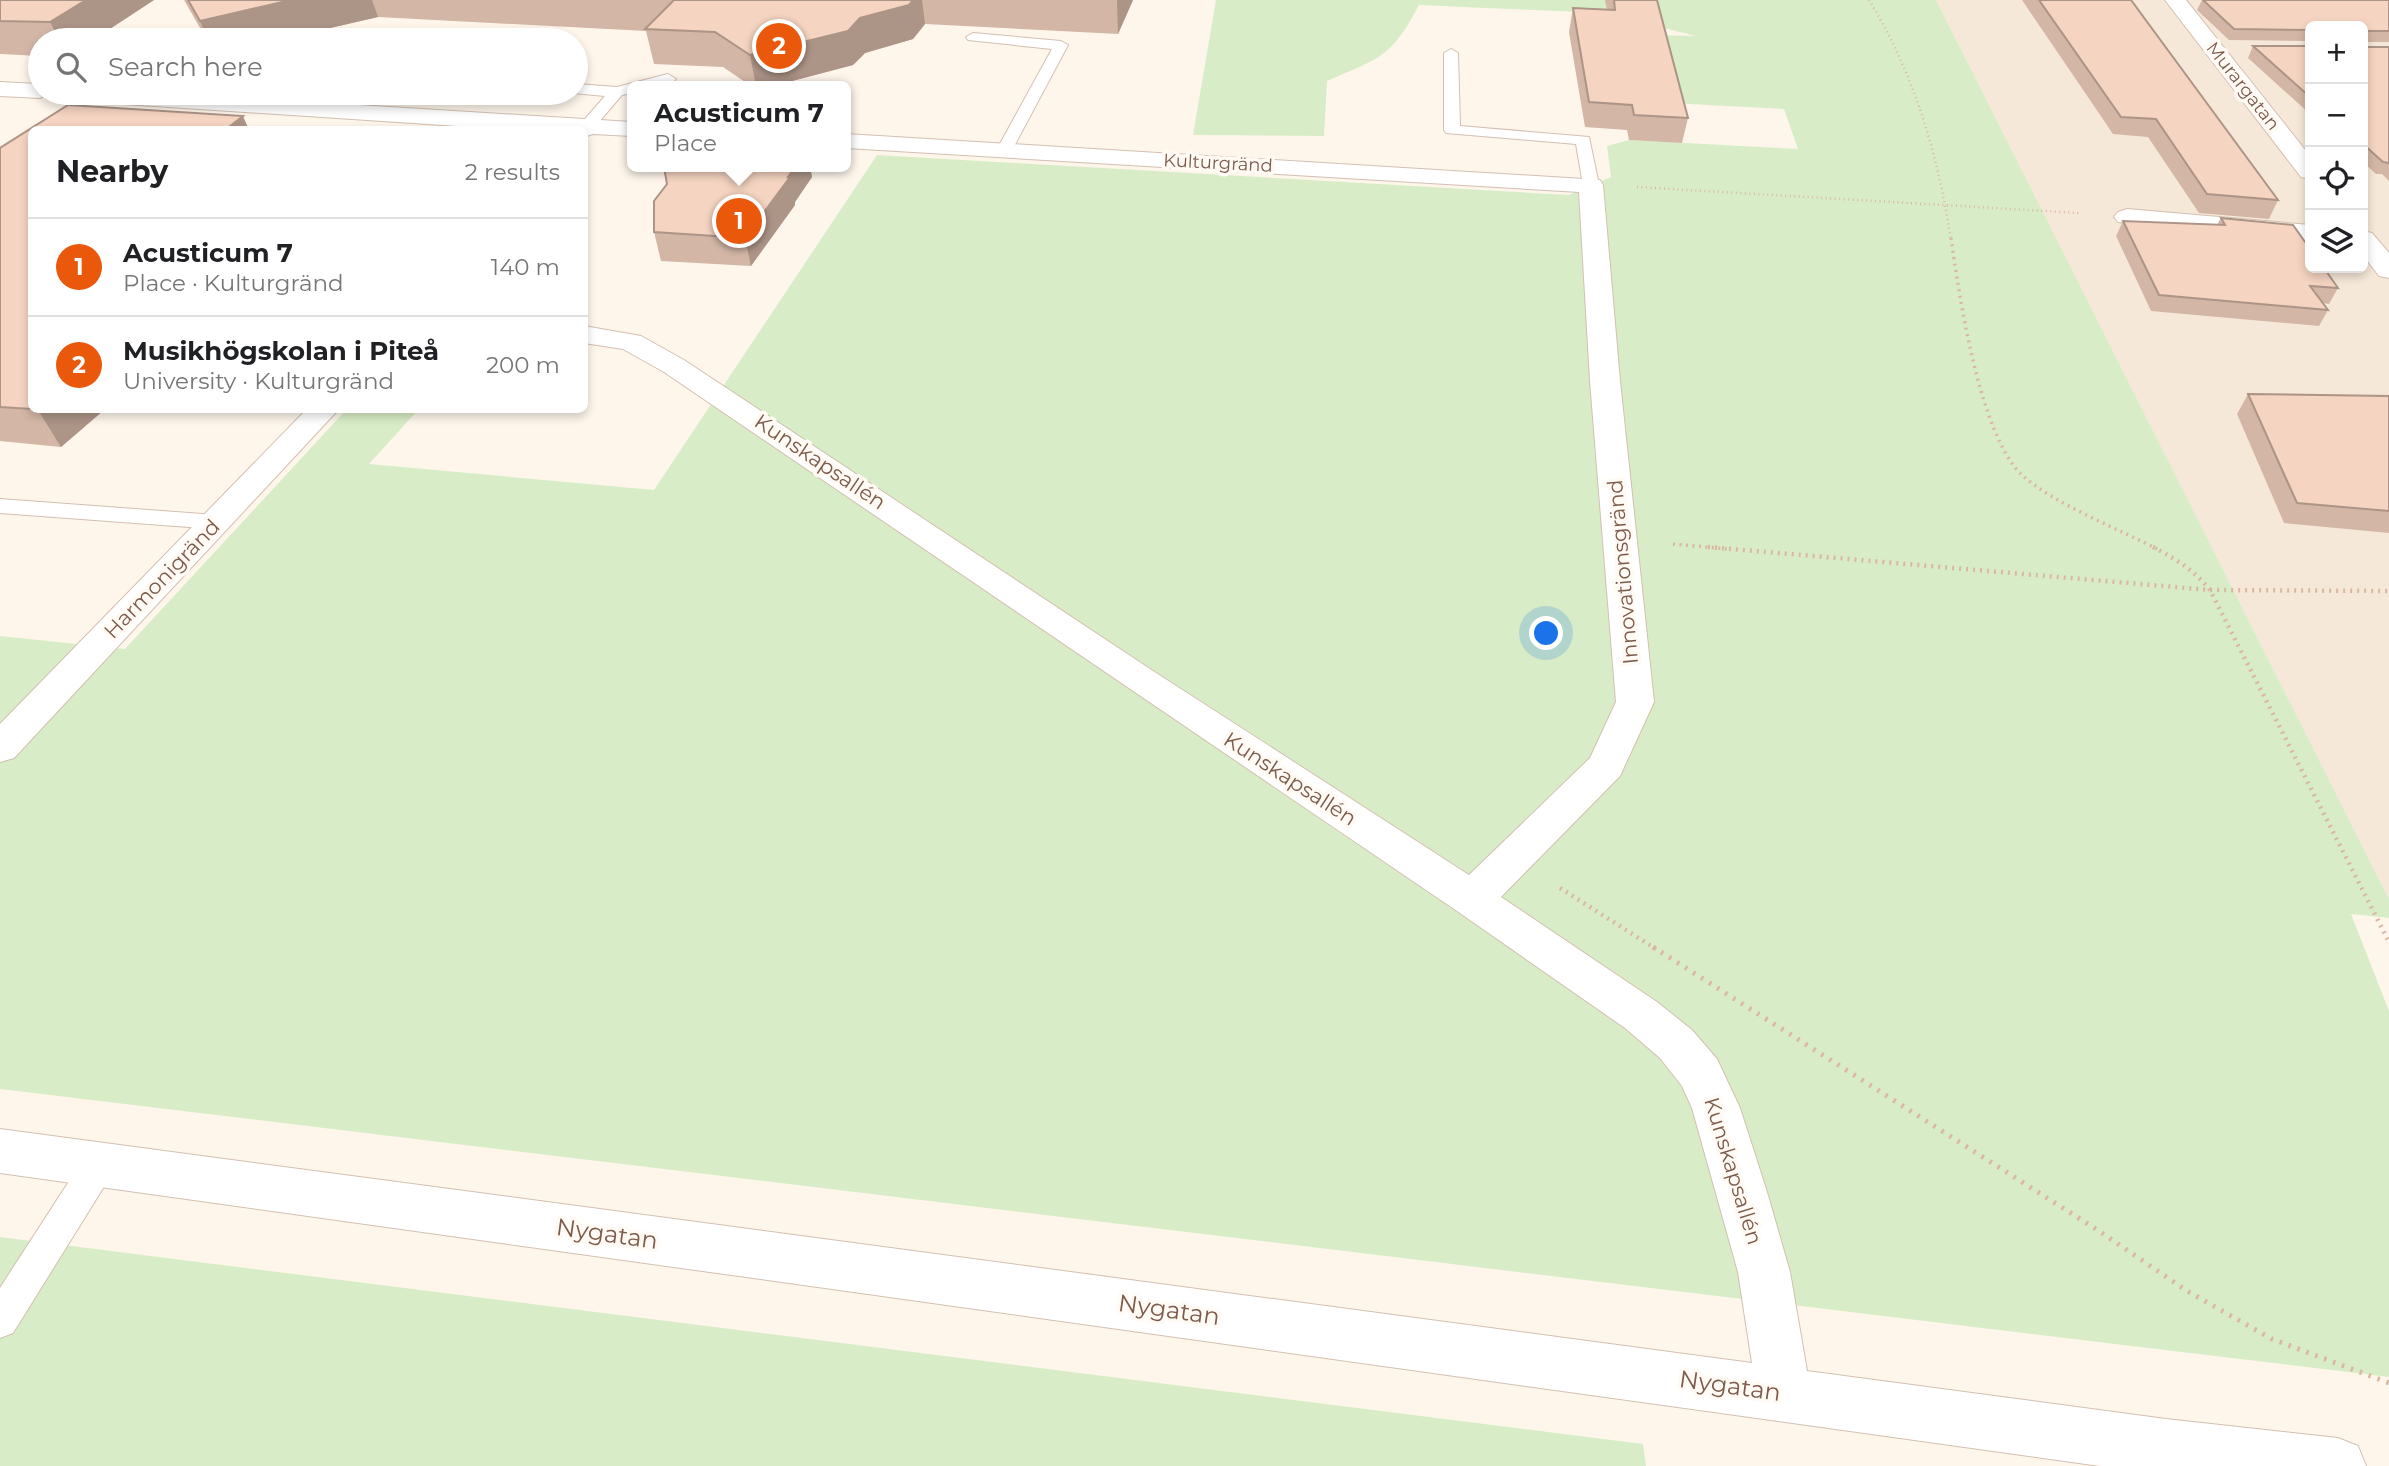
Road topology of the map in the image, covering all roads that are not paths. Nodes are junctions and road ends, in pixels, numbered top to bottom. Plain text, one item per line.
1 (2175, 0) edge
2 (973, 37) dead end
3 (2214, 49) junction
4 (2241, 49) edge
5 (1451, 52) dead end
6 (668, 79) edge
7 (660, 81) edge
8 (0, 89) edge
9 (588, 89) edge
10 (28, 90) edge
11 (624, 90) edge
12 (259, 105) edge
13 (557, 126) edge
14 (587, 126) edge
15 (588, 128) edge
16 (627, 129) edge
17 (851, 141) edge
18 (1004, 151) junction
19 (2305, 166) edge
20 (1591, 185) junction
21 (2127, 217) road end
22 (2305, 233) edge
23 (2368, 238) edge
24 (2389, 238) edge
25 (2368, 244) edge
26 (2389, 270) edge
27 (588, 335) edge
28 (320, 413) edge
29 (0, 506) edge
30 (216, 522) junction
31 (0, 748) edge
32 (1472, 899) junction
33 (0, 1151) edge
34 (98, 1166) junction
35 (0, 1320) edge
36 (1784, 1394) junction
37 (2173, 1456) edge
38 (2338, 1466) edge

1 - 3 street, Murargatan
2 - 18 lane
3 - 4 street
3 - 19 street, Murargatan
5 - 20 lane
6 - 7 lane
8 - 10 street
9 - 11 lane
11 - 14 lane
12 - 13 street
15 - 16 street
17 - 18 street, Kulturgränd
18 - 20 street, Kulturgränd
20 - 32 street, Innovationsgränd
21 - 22 street
23 - 24 street
25 - 26 street
27 - 32 street, Kunskapsallén
28 - 30 street, Harmonigränd
29 - 30 lane
30 - 31 street, Harmonigränd
32 - 36 street, Kunskapsallén
33 - 34 street, Nygatan
34 - 35 lane
34 - 36 street, Nygatan
36 - 37 street, Nygatan
37 - 38 street, Nygatan

